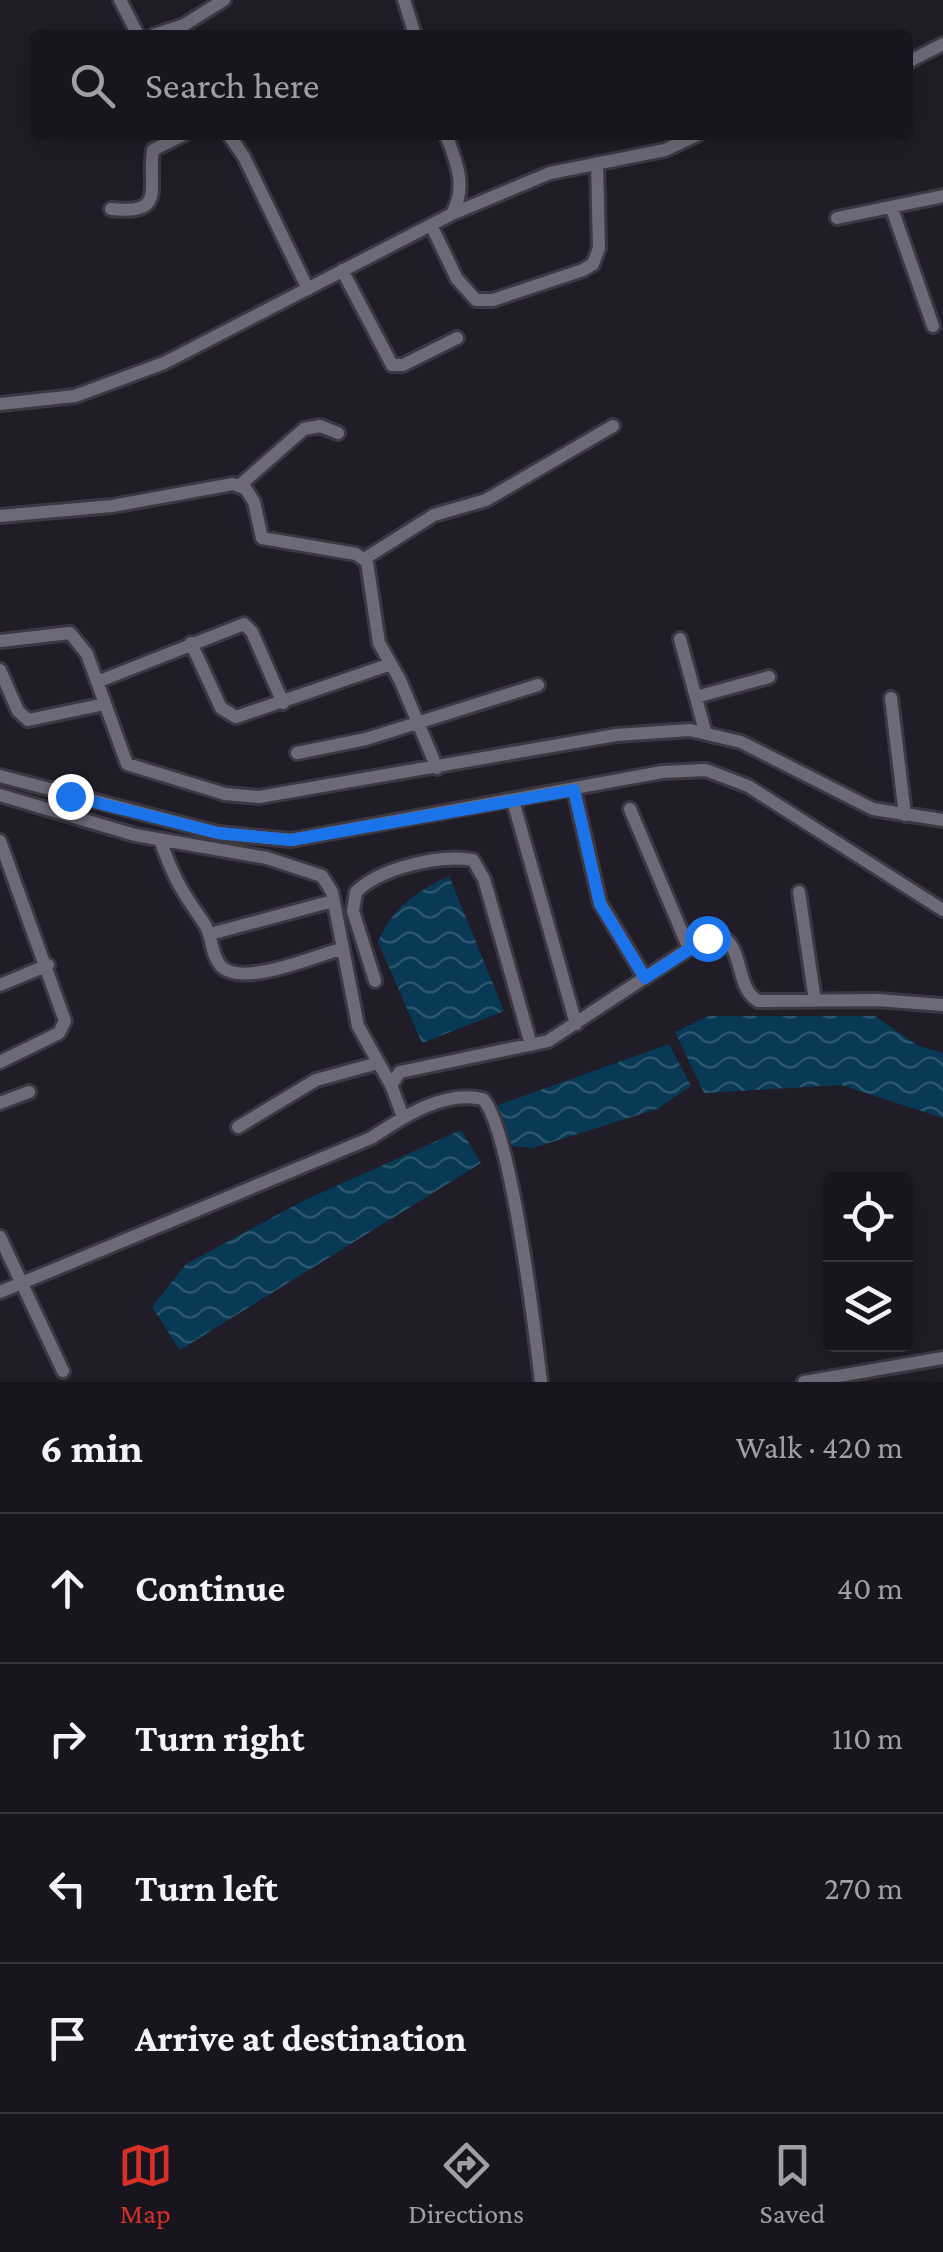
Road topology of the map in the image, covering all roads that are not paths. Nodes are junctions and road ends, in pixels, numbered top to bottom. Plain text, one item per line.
1 (120, 0) edge
2 (222, 1) edge
3 (409, 2) edge
4 (135, 30) edge
5 (167, 30) edge
6 (414, 30) edge
7 (943, 44) edge
8 (913, 59) edge
9 (173, 140) edge
10 (233, 140) edge
11 (448, 140) edge
12 (687, 140) edge
13 (597, 163) junction
14 (943, 196) edge
15 (111, 209) dead end
16 (892, 209) junction
17 (452, 214) junction
18 (837, 218) dead end
19 (431, 225) junction
20 (342, 270) junction
21 (308, 289) junction
22 (933, 326) dead end
23 (457, 338) dead end
24 (0, 404) edge
25 (613, 426) dead end
26 (338, 433) dead end
27 (239, 486) junction
28 (0, 516) edge
29 (364, 558) junction
30 (680, 639) dead end
31 (0, 641) edge
32 (191, 643) junction
33 (391, 664) junction
34 (0, 670) edge
35 (770, 677) dead end
36 (97, 682) junction
37 (538, 685) dead end
38 (696, 696) junction
39 (891, 698) dead end
40 (283, 703) junction
41 (105, 704) junction
42 (418, 720) junction
43 (705, 731) junction
44 (297, 753) dead end
45 (437, 768) junction
46 (0, 776) edge
47 (574, 790) junction
48 (0, 794) edge
49 (513, 801) junction
50 (630, 808) dead end
51 (905, 815) junction
52 (943, 820) edge
53 (160, 840) junction
54 (0, 841) edge
55 (798, 892) dead end
56 (333, 901) junction
57 (943, 910) edge
58 (210, 934) junction
59 (341, 949) junction
60 (689, 949) junction
61 (48, 965) junction
62 (645, 978) junction
63 (375, 981) dead end
64 (0, 985) edge
65 (816, 1001) junction
66 (943, 1006) edge
67 (576, 1024) junction
68 (531, 1045) junction
69 (0, 1062) edge
70 (378, 1064) junction
71 (391, 1086) junction
72 (29, 1092) dead end
73 (0, 1103) edge
74 (403, 1117) junction
75 (238, 1128) dead end
76 (0, 1237) edge
77 (21, 1280) junction
78 (0, 1292) edge
79 (943, 1358) edge
80 (62, 1372) dead end
81 (541, 1382) edge
82 (804, 1382) edge

1 - 4 street
2 - 5 street
3 - 6 street
7 - 8 street
9 - 15 street
10 - 21 street
11 - 17 street
12 - 13 street
13 - 17 street
13 - 19 street
14 - 16 street
16 - 18 street
16 - 22 street
17 - 19 street
19 - 20 street
20 - 21 street
20 - 23 street
21 - 24 street
25 - 29 street
26 - 27 street
27 - 28 street
27 - 29 street
29 - 33 street
30 - 38 street
31 - 36 street
32 - 36 street
32 - 40 street
32 - 40 street
33 - 40 street
33 - 42 street
34 - 41 street
35 - 38 street
36 - 41 street
37 - 42 street
38 - 43 street
39 - 51 street
41 - 45 street
42 - 44 street
42 - 45 street
43 - 45 street
43 - 51 street
46 - 49 street
47 - 49 street
47 - 57 street
47 - 62 street
48 - 53 street
49 - 67 street
50 - 60 street
51 - 52 street
53 - 56 street
53 - 58 street
54 - 61 street
55 - 65 street
56 - 58 street
56 - 59 street
58 - 59 street
59 - 70 street
60 - 62 street
60 - 65 street
61 - 64 street
61 - 69 street
62 - 67 street
63 - 68 street
65 - 66 street
67 - 68 street
68 - 71 street
70 - 71 street
70 - 75 street
71 - 74 street
72 - 73 street
74 - 77 street
74 - 81 street
76 - 77 street
77 - 78 street
77 - 80 street
79 - 82 street

